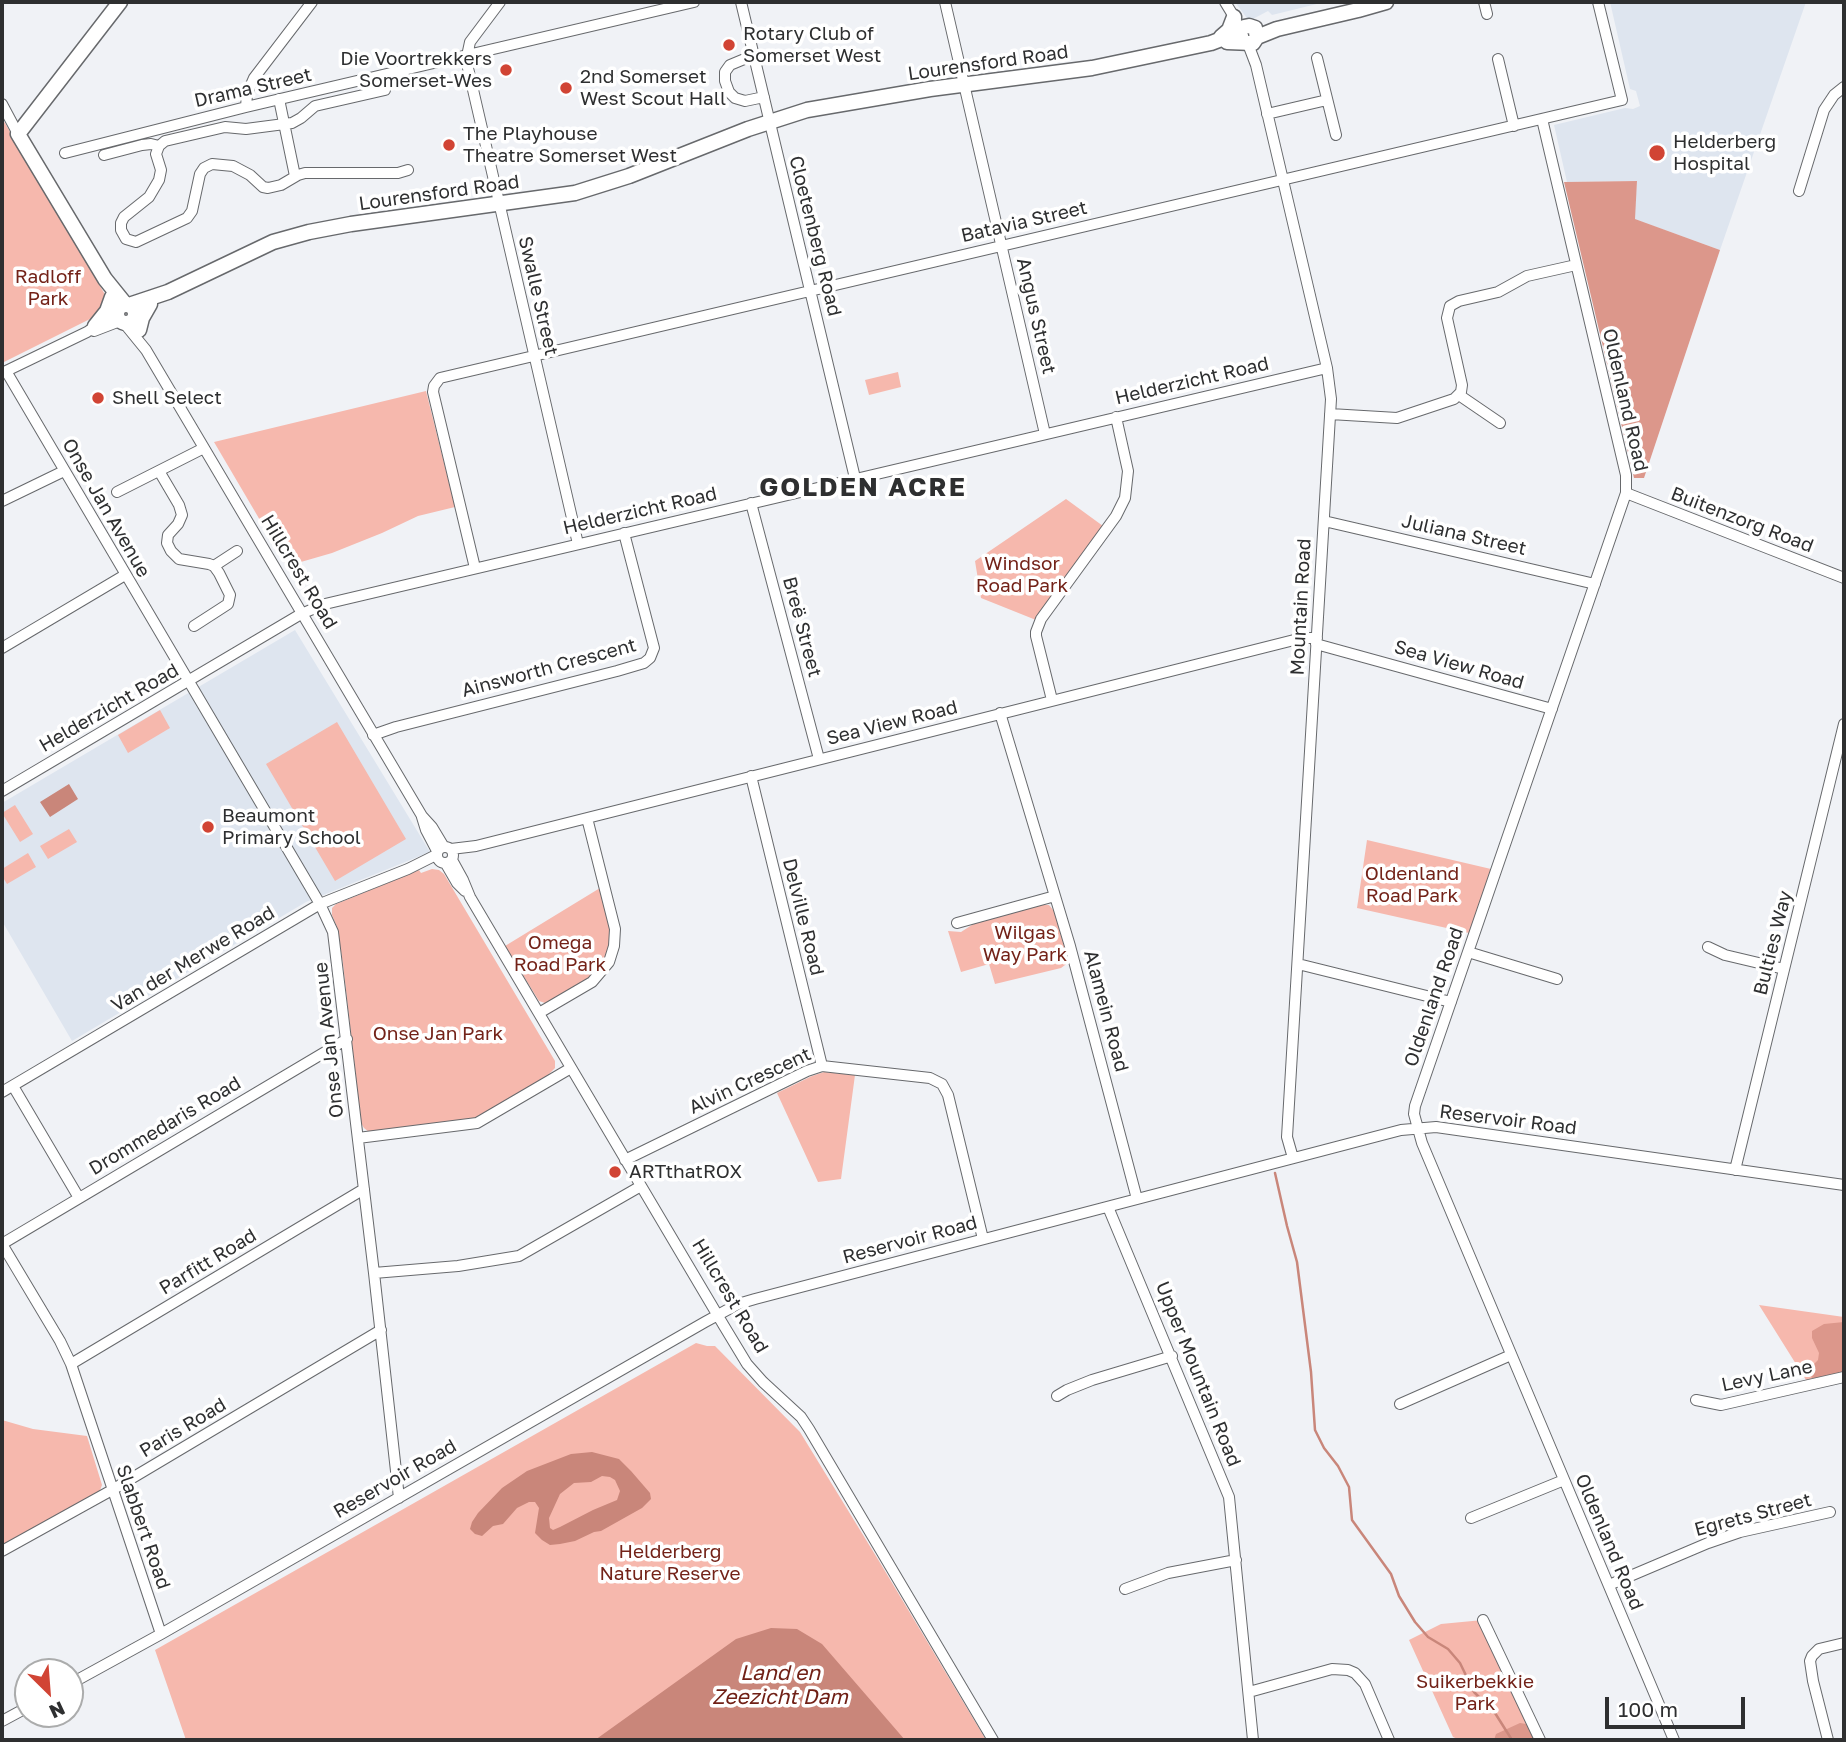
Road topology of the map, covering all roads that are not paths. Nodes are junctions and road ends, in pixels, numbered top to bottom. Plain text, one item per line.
1 (120, 2) edge
2 (312, 2) edge
3 (500, 2) edge
4 (694, 2) edge
5 (741, 2) edge
6 (945, 2) edge
7 (1387, 2) edge
8 (1484, 2) edge
9 (1598, 2) edge
10 (1487, 14) dead end
11 (1243, 27) edge
12 (1214, 42) junction
13 (467, 55) junction
14 (754, 55) junction
15 (1317, 58) dead end
16 (1498, 59) dead end
17 (964, 84) junction
18 (1844, 88) edge
19 (385, 90) dead end
20 (764, 97) junction
21 (279, 99) junction
22 (1327, 100) junction
23 (2, 104) edge
24 (246, 107) junction
25 (1267, 114) junction
26 (1542, 119) junction
27 (769, 121) junction
28 (284, 124) junction
29 (1514, 126) junction
30 (19, 134) junction
31 (1336, 135) dead end
32 (159, 146) junction
33 (65, 153) dead end
34 (104, 155) dead end
35 (408, 170) dead end
36 (295, 176) junction
37 (1283, 179) junction
38 (1799, 191) dead end
39 (499, 204) junction
40 (1002, 245) junction
41 (1576, 265) junction
42 (811, 290) junction
43 (168, 292) junction
44 (125, 314) junction
45 (91, 329) junction
46 (145, 347) junction
47 (534, 356) junction
48 (1327, 368) junction
49 (4, 372) edge
50 (1459, 395) junction
51 (1330, 414) junction
52 (1116, 417) junction
53 (1500, 424) dead end
54 (1045, 434) junction
55 (204, 448) junction
56 (64, 471) junction
57 (159, 471) junction
58 (855, 478) junction
59 (117, 492) dead end
60 (1626, 494) junction
61 (2, 501) edge
62 (751, 503) junction
63 (1324, 521) junction
64 (624, 533) junction
65 (578, 544) junction
66 (237, 551) dead end
67 (214, 566) junction
68 (475, 568) junction
69 (125, 575) junction
70 (1844, 578) edge
71 (1595, 584) junction
72 (302, 614) junction
73 (194, 626) dead end
74 (1317, 641) junction
75 (2, 648) edge
76 (188, 682) junction
77 (1052, 700) junction
78 (1552, 709) junction
79 (1000, 713) junction
80 (1844, 724) edge
81 (373, 735) junction
82 (819, 759) junction
83 (751, 776) junction
84 (2, 791) edge
85 (587, 818) junction
86 (445, 855) junction
87 (1055, 896) junction
88 (320, 904) junction
89 (957, 923) dead end
90 (1708, 947) dead end
91 (1468, 952) junction
92 (1298, 964) junction
93 (1784, 969) junction
94 (1557, 979) dead end
95 (1451, 1002) junction
96 (539, 1013) junction
97 (346, 1040) junction
98 (822, 1066) junction
99 (571, 1068) junction
100 (13, 1086) junction
101 (2, 1093) edge
102 (1418, 1128) junction
103 (358, 1138) junction
104 (1293, 1158) junction
105 (625, 1160) junction
106 (1735, 1170) junction
107 (1844, 1185) edge
108 (641, 1186) junction
109 (364, 1189) junction
110 (79, 1198) junction
111 (1138, 1199) junction
112 (1108, 1206) junction
113 (984, 1239) junction
114 (2, 1244) edge
115 (374, 1273) junction
116 (718, 1315) junction
117 (381, 1330) junction
118 (1511, 1355) junction
119 (1172, 1356) junction
120 (71, 1364) junction
121 (1844, 1377) edge
122 (1057, 1396) dead end
123 (1696, 1400) dead end
124 (1399, 1404) dead end
125 (1564, 1480) junction
126 (112, 1490) junction
127 (398, 1498) junction
128 (1830, 1512) dead end
129 (1471, 1518) dead end
130 (2, 1551) edge
131 (1236, 1560) junction
132 (1609, 1585) junction
133 (1125, 1589) dead end
134 (1483, 1619) dead end
135 (161, 1634) junction
136 (1844, 1643) edge
137 (84, 1676) edge
138 (1249, 1692) junction
139 (993, 1740) edge
140 (1253, 1740) edge
141 (1389, 1740) edge
142 (1540, 1740) edge
143 (1674, 1740) edge
144 (1828, 1740) edge

1 - 30 street
2 - 24 street
3 - 13 street
4 - 13 street, Drama Street
5 - 14 street, Cloetenberg Road
6 - 17 street, Angus Street
7 - 11 street, Lourensford Road
8 - 10 street
9 - 26 street, Batavia Street
11 - 12 street, Lourensford Road
11 - 12 street
11 - 25 street, Mountain Road
12 - 17 street, Lourensford Road
13 - 21 street, Drama Street
13 - 39 street, Swalle Street
14 - 20 street, Cloetenberg Road
14 - 20 street
15 - 22 street
16 - 29 street
17 - 27 street, Lourensford Road
17 - 40 street, Angus Street
18 - 38 street
19 - 28 street
20 - 27 street, Cloetenberg Road
21 - 24 street, Drama Street
21 - 28 street
22 - 25 street
22 - 31 street
23 - 30 street, Hillcrest Road
24 - 33 street, Drama Street
25 - 37 street, Mountain Road
26 - 29 street, Batavia Street
26 - 41 street, Oldenland Road
27 - 39 street, Lourensford Road
27 - 42 street, Cloetenberg Road
28 - 32 street
28 - 36 street
29 - 37 street, Batavia Street
30 - 44 street, Hillcrest Road
32 - 34 street
32 - 36 street
35 - 36 street
37 - 40 street, Batavia Street
37 - 48 street, Mountain Road
39 - 43 street, Lourensford Road
39 - 47 street, Swalle Street
40 - 42 street, Batavia Street
40 - 54 street, Angus Street
41 - 50 street
41 - 60 street, Oldenland Road
42 - 47 street, Batavia Street
42 - 58 street, Cloetenberg Road
43 - 44 street, Lourensford Road
43 - 44 street, Lourensford Road
44 - 45 street, Lourensford Road
44 - 45 street
44 - 46 street, Hillcrest Road
44 - 46 street, Hillcrest Road
45 - 49 street, Lourensford Road
46 - 55 street, Hillcrest Road
47 - 65 street, Swalle Street
47 - 68 street, Batavia Street
48 - 51 street, Mountain Road
48 - 52 street, Helderzicht Road
49 - 56 street, Onse Jan Avenue
50 - 51 street
50 - 53 street
51 - 63 street, Mountain Road
52 - 54 street, Helderzicht Road
52 - 77 street
54 - 58 street, Helderzicht Road
55 - 57 street
55 - 72 street, Hillcrest Road
56 - 61 street
56 - 69 street, Onse Jan Avenue
57 - 59 street
57 - 67 street
58 - 62 street, Helderzicht Road
60 - 70 street, Buitenzorg Road
60 - 71 street, Oldenland Road
62 - 64 street, Helderzicht Road
62 - 82 street, Breë Street
63 - 71 street, Juliana Street
63 - 74 street, Mountain Road
64 - 65 street, Helderzicht Road
64 - 81 street, Ainsworth Crescent
65 - 68 street, Helderzicht Road
66 - 67 street
67 - 73 street
68 - 72 street, Helderzicht Road
69 - 75 street
69 - 76 street, Onse Jan Avenue
71 - 78 street, Oldenland Road
72 - 76 street, Helderzicht Road
72 - 81 street, Hillcrest Road
74 - 77 street, Sea View Road
74 - 78 street, Sea View Road
74 - 92 street, Mountain Road
76 - 84 street, Helderzicht Road
76 - 88 street, Onse Jan Avenue
77 - 79 street, Sea View Road
78 - 91 street, Oldenland Road
79 - 82 street, Sea View Road
79 - 87 street, Alamein Road
80 - 93 street, Bulties Way
81 - 86 street, Hillcrest Road
82 - 83 street, Sea View Road
83 - 85 street, Sea View Road
83 - 98 street, Delville Road
85 - 86 street, Sea View Road
85 - 96 street
86 - 88 street, Van der Merwe Road
86 - 96 street, Hillcrest Road
87 - 89 street
87 - 111 street, Alamein Road
88 - 97 street, Onse Jan Avenue
88 - 100 street, Van der Merwe Road
90 - 93 street
91 - 94 street
91 - 95 street, Oldenland Road
92 - 95 street
92 - 104 street, Mountain Road
93 - 106 street, Bulties Way
95 - 102 street, Oldenland Road
96 - 99 street, Hillcrest Road
97 - 103 street, Onse Jan Avenue
97 - 110 street, Drommedaris Road
98 - 105 street, Alvin Crescent
98 - 113 street, Alvin Crescent
99 - 103 street
99 - 105 street, Hillcrest Road
100 - 101 street, Van der Merwe Road
100 - 110 street
102 - 104 street, Reservoir Road
102 - 106 street, Reservoir Road
102 - 118 street, Oldenland Road
103 - 109 street, Onse Jan Avenue
104 - 111 street, Reservoir Road
105 - 108 street, Hillcrest Road
106 - 107 street, Reservoir Road
108 - 115 street
108 - 116 street, Hillcrest Road
109 - 115 street, Onse Jan Avenue
109 - 120 street, Parfitt Road
110 - 114 street, Drommedaris Road
111 - 112 street, Reservoir Road
112 - 113 street, Reservoir Road
112 - 119 street, Upper Mountain Road
113 - 116 street, Reservoir Road
114 - 120 street, Slabbert Road
115 - 117 street, Onse Jan Avenue
116 - 127 street, Reservoir Road
116 - 139 street, Hillcrest Road
117 - 126 street, Paris Road
117 - 127 street, Onse Jan Avenue
118 - 124 street
118 - 125 street, Oldenland Road
119 - 122 street
119 - 131 street, Upper Mountain Road
120 - 126 street, Slabbert Road
121 - 123 street, Levy Lane
125 - 129 street
125 - 132 street, Oldenland Road
126 - 130 street, Paris Road
126 - 135 street, Slabbert Road
127 - 135 street, Reservoir Road
128 - 132 street, Egrets Street
131 - 133 street
131 - 138 street, Upper Mountain Road
132 - 143 street, Oldenland Road
134 - 142 street
135 - 137 street, Reservoir Road
136 - 144 street
138 - 140 street, Upper Mountain Road
138 - 141 street

